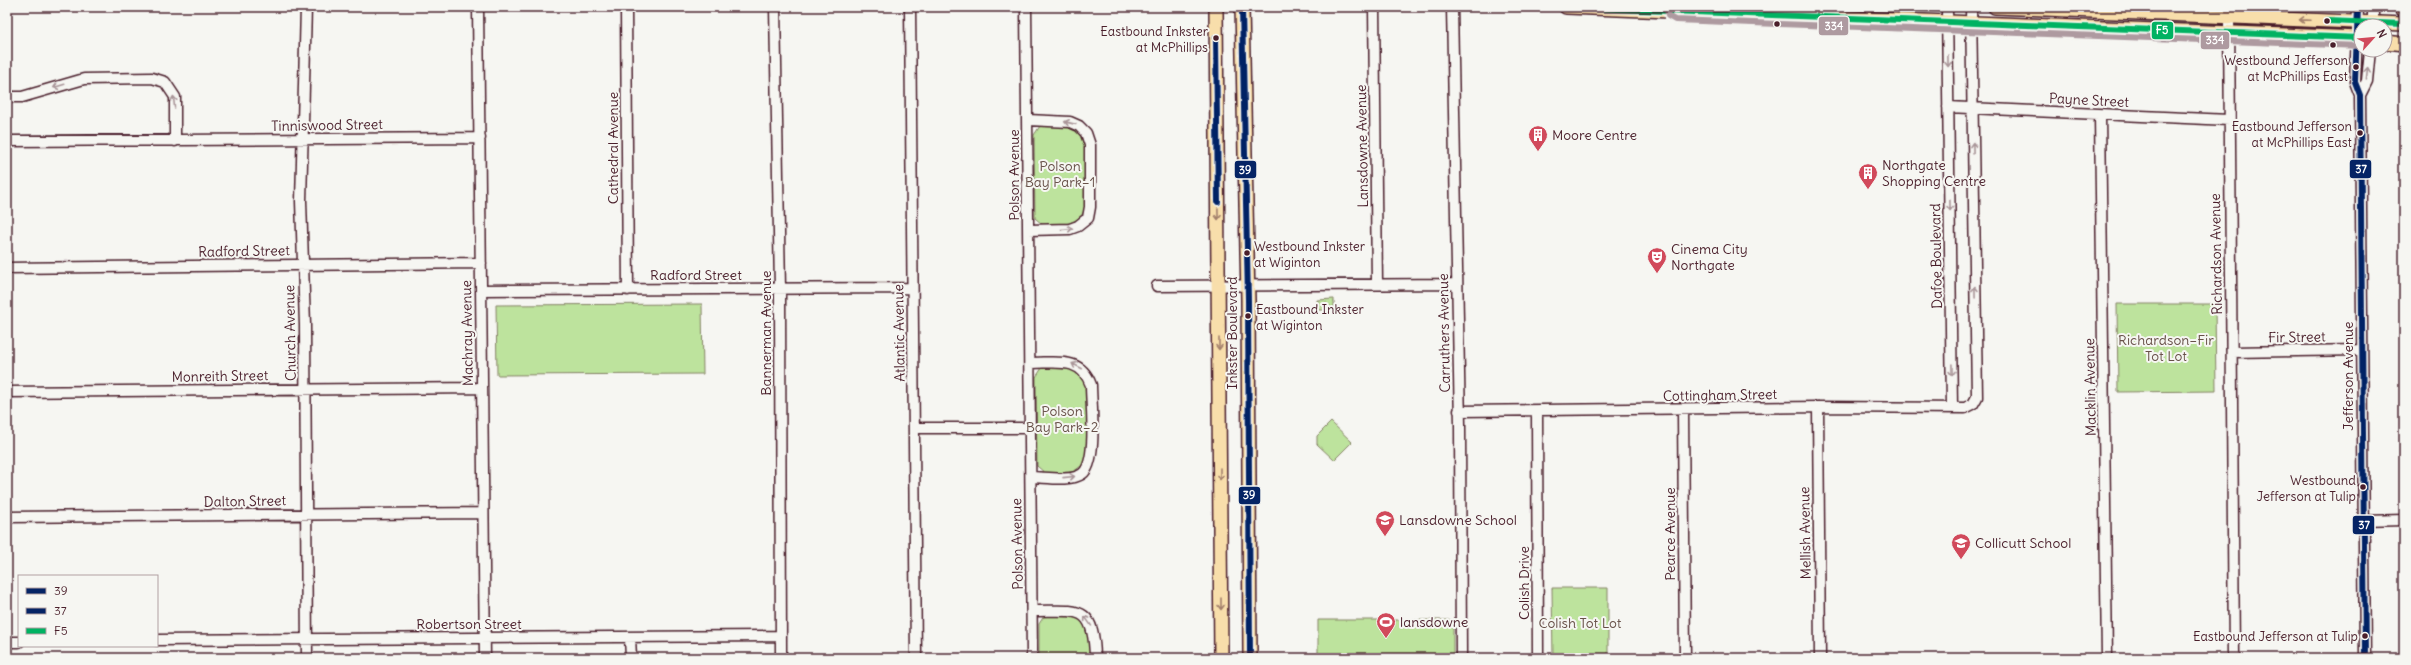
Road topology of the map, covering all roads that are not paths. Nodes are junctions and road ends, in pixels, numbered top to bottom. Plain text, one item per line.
1 (306, 7) edge
2 (478, 7) edge
3 (626, 7) edge
4 (775, 7) edge
5 (910, 7) edge
6 (1026, 7) edge
7 (1216, 7) edge
8 (1242, 7) edge
9 (1374, 7) edge
10 (1452, 7) edge
11 (1566, 7) edge
12 (1947, 7) edge
13 (1971, 7) edge
14 (1994, 7) edge
15 (2358, 7) edge
16 (2373, 7) edge
17 (2400, 7) edge
18 (1675, 9) edge
19 (1692, 9) edge
20 (2404, 10) edge
21 (2228, 17) junction
22 (2358, 18) edge
23 (2373, 18) edge
24 (1947, 22) junction
25 (1971, 22) junction
26 (2353, 22) edge
27 (2393, 24) edge
28 (2404, 24) edge
29 (2228, 33) junction
30 (2353, 38) edge
31 (2393, 43) edge
32 (2404, 44) edge
33 (2357, 58) edge
34 (2369, 58) edge
35 (2360, 95) junction
36 (7, 98) edge
37 (1948, 107) junction
38 (1972, 109) junction
39 (2100, 115) junction
40 (1028, 120) junction
41 (2229, 120) junction
42 (480, 138) junction
43 (175, 140) junction
44 (302, 140) junction
45 (7, 141) edge
46 (1028, 230) junction
47 (481, 263) junction
48 (302, 265) junction
49 (7, 268) edge
50 (1377, 284) junction
51 (1457, 284) junction
52 (1219, 285) junction
53 (1248, 285) junction
54 (1157, 286) dead end
55 (912, 288) junction
56 (780, 289) junction
57 (481, 290) junction
58 (628, 290) junction
59 (2362, 350) junction
60 (2232, 352) junction
61 (1030, 363) junction
62 (482, 388) junction
63 (304, 389) junction
64 (7, 392) edge
65 (1818, 407) junction
66 (1952, 408) junction
67 (1683, 410) junction
68 (1459, 411) junction
69 (1537, 411) junction
70 (914, 428) junction
71 (1030, 428) junction
72 (1030, 477) junction
73 (483, 513) junction
74 (305, 514) junction
75 (7, 517) edge
76 (2404, 520) edge
77 (2363, 521) junction
78 (1032, 611) junction
79 (780, 636) junction
80 (485, 637) junction
81 (630, 637) junction
82 (307, 638) junction
83 (158, 640) edge
84 (7, 642) edge
85 (18, 642) edge
86 (307, 658) edge
87 (485, 658) edge
88 (631, 658) edge
89 (781, 658) edge
90 (916, 658) edge
91 (1032, 658) edge
92 (1095, 658) edge
93 (1221, 658) edge
94 (1250, 658) edge
95 (1461, 658) edge
96 (1538, 658) edge
97 (1685, 658) edge
98 (1820, 658) edge
99 (2107, 658) edge
100 (2234, 658) edge
101 (2365, 658) edge

1 - 44 street, Church Avenue
2 - 42 street, Machray Avenue
3 - 58 street, Cathedral Avenue
4 - 56 street, Bannerman Avenue
5 - 55 street, Atlantic Avenue
6 - 40 street, Polson Avenue
7 -> 52 main road, Inkster Boulevard
8 - 53 main road, Inkster Boulevard
9 - 50 street, Lansdowne Avenue
10 - 51 street, Carruthers Avenue
11 - 18 main road
12 - 24 street, Dafoe Boulevard
13 - 25 street
14 - 21 main road
15 - 22 street, Jefferson Avenue
16 - 23 street
17 - 20 main road
18 - 19 main road
19 - 24 main road
26 -> 21 main road
21 - 29 street, Richardson Avenue
24 - 25 main road
24 -> 37 street, Dafoe Boulevard
25 - 29 main road
25 - 38 street
27 - 28 main road
29 - 30 main road
29 - 41 street, Richardson Avenue
31 - 32 main road
33 - 35 street, Jefferson Avenue
35 -> 34 street, Jefferson Avenue
35 - 59 street, Jefferson Avenue
43 -> 36 street
37 - 38 street, Payne Street
37 -> 66 street, Dafoe Boulevard
38 - 39 street, Payne Street
66 -> 38 street, Cottingham Street
39 - 41 street, Payne Street
39 - 99 street, Macklin Avenue
40 - 46 street, Polson Avenue
46 -> 40 street, Polson Avenue
41 - 60 street, Richardson Avenue
42 - 44 street, Tinniswood Street
42 - 47 street, Machray Avenue
43 - 44 street, Tinniswood Street
43 - 45 street, Tinniswood Street
44 - 48 street, Church Avenue
46 - 61 street, Polson Avenue
47 - 48 street, Radford Street
47 - 57 street, Machray Avenue
48 - 49 street, Radford Street
48 - 63 street, Church Avenue
50 - 51 street
50 - 53 street
51 - 68 street, Carruthers Avenue
52 - 53 street
52 - 54 street
52 -> 93 main road, Inkster Boulevard
53 - 94 main road, Inkster Boulevard
55 - 56 street, Radford Street
55 - 70 street, Atlantic Avenue
56 - 58 street, Radford Street
56 - 79 street, Bannerman Avenue
57 - 58 street, Radford Street
57 - 62 street, Machray Avenue
59 - 60 street, Fir Street
59 - 77 street, Jefferson Avenue
60 - 100 street, Richardson Avenue
61 - 71 street, Polson Avenue
72 -> 61 street
62 - 63 street, Monreith Street
62 - 73 street, Machray Avenue
63 - 64 street, Monreith Street
63 - 74 street, Church Avenue
65 - 66 street, Cottingham Street
65 - 67 street, Cottingham Street
65 - 98 street, Mellish Avenue
67 - 69 street, Cottingham Street
67 - 97 street, Pearce Avenue
68 - 69 street, Cottingham Street
68 - 95 street, Carruthers Avenue
69 - 96 street, Colish Drive
70 - 71 street
70 - 90 street, Atlantic Avenue
71 - 72 street, Polson Avenue
72 - 78 street, Polson Avenue
73 - 74 street, Dalton Street
73 - 80 street, Machray Avenue
74 - 75 street, Dalton Street
74 - 82 street, Church Avenue
76 - 77 street
77 - 101 street, Jefferson Avenue
78 - 91 street, Polson Avenue
92 -> 78 street
79 - 81 street, Robertson Street
79 - 89 street, Bannerman Avenue
80 - 81 street, Robertson Street
80 - 82 street, Robertson Street
80 - 87 street, Machray Avenue
81 - 88 street
82 - 83 street, Robertson Street
82 - 86 street, Church Avenue
84 - 85 street

